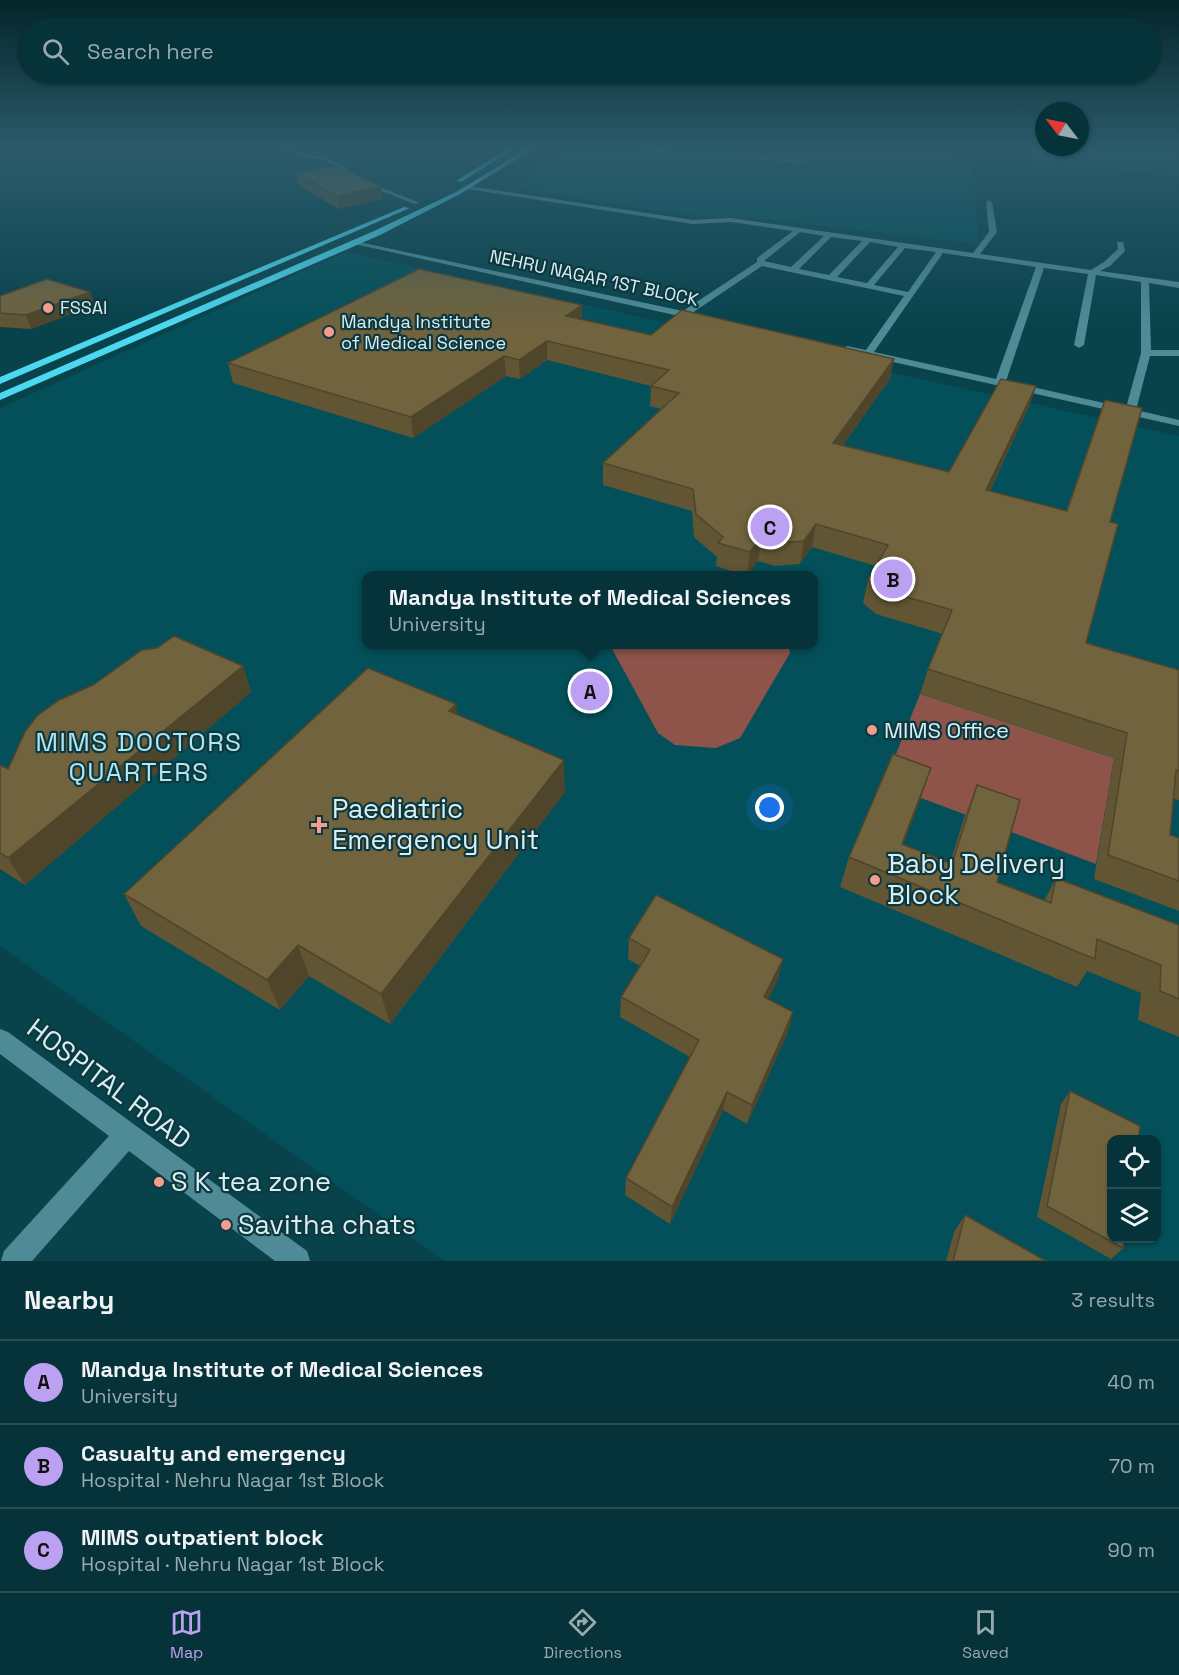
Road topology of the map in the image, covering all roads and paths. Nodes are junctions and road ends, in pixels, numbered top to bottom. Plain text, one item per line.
1 (406, 208) edge
2 (428, 208) edge
3 (600, 208) edge
4 (990, 208) edge
5 (800, 229) junction
6 (831, 233) junction
7 (869, 239) junction
8 (354, 243) junction
9 (904, 244) junction
10 (1120, 244) dead end
11 (942, 249) junction
12 (976, 254) junction
13 (760, 263) junction
14 (1041, 264) junction
15 (792, 271) junction
16 (1093, 272) junction
17 (830, 279) junction
18 (1145, 280) junction
19 (1179, 285) edge
20 (868, 287) junction
21 (910, 296) junction
22 (685, 314) junction
23 (708, 319) edge
24 (1079, 345) dead end
25 (835, 346) edge
26 (1179, 352) edge
27 (869, 353) junction
28 (1146, 353) junction
29 (0, 381) edge
30 (1000, 383) junction
31 (0, 397) edge
32 (1130, 412) junction
33 (1179, 423) edge
34 (0, 1040) edge
35 (127, 1134) junction
36 (14, 1261) edge
37 (297, 1261) edge

1 - 29 main road
2 - 8 main road
3 - 5 street
4 - 12 street
5 - 6 street
5 - 13 street
6 - 7 street
6 - 15 street
7 - 9 street
7 - 17 street
8 - 22 street, NEHRU NAGAR 1ST BLOCK
8 - 31 main road
9 - 11 street
9 - 20 street
10 - 16 street
11 - 12 street
11 - 21 street
12 - 14 street
13 - 15 street
13 - 22 street
14 - 16 street
14 - 30 street
15 - 17 street
16 - 18 street
16 - 24 street
17 - 20 street
18 - 19 street
18 - 28 street
20 - 21 street
21 - 27 street
22 - 23 street, NEHRU NAGAR 1ST BLOCK
25 - 27 street
26 - 28 street
27 - 30 street
28 - 32 street
30 - 32 street
32 - 33 street
34 - 35 street, HOSPITAL ROAD
35 - 36 street
35 - 37 street, HOSPITAL ROAD

